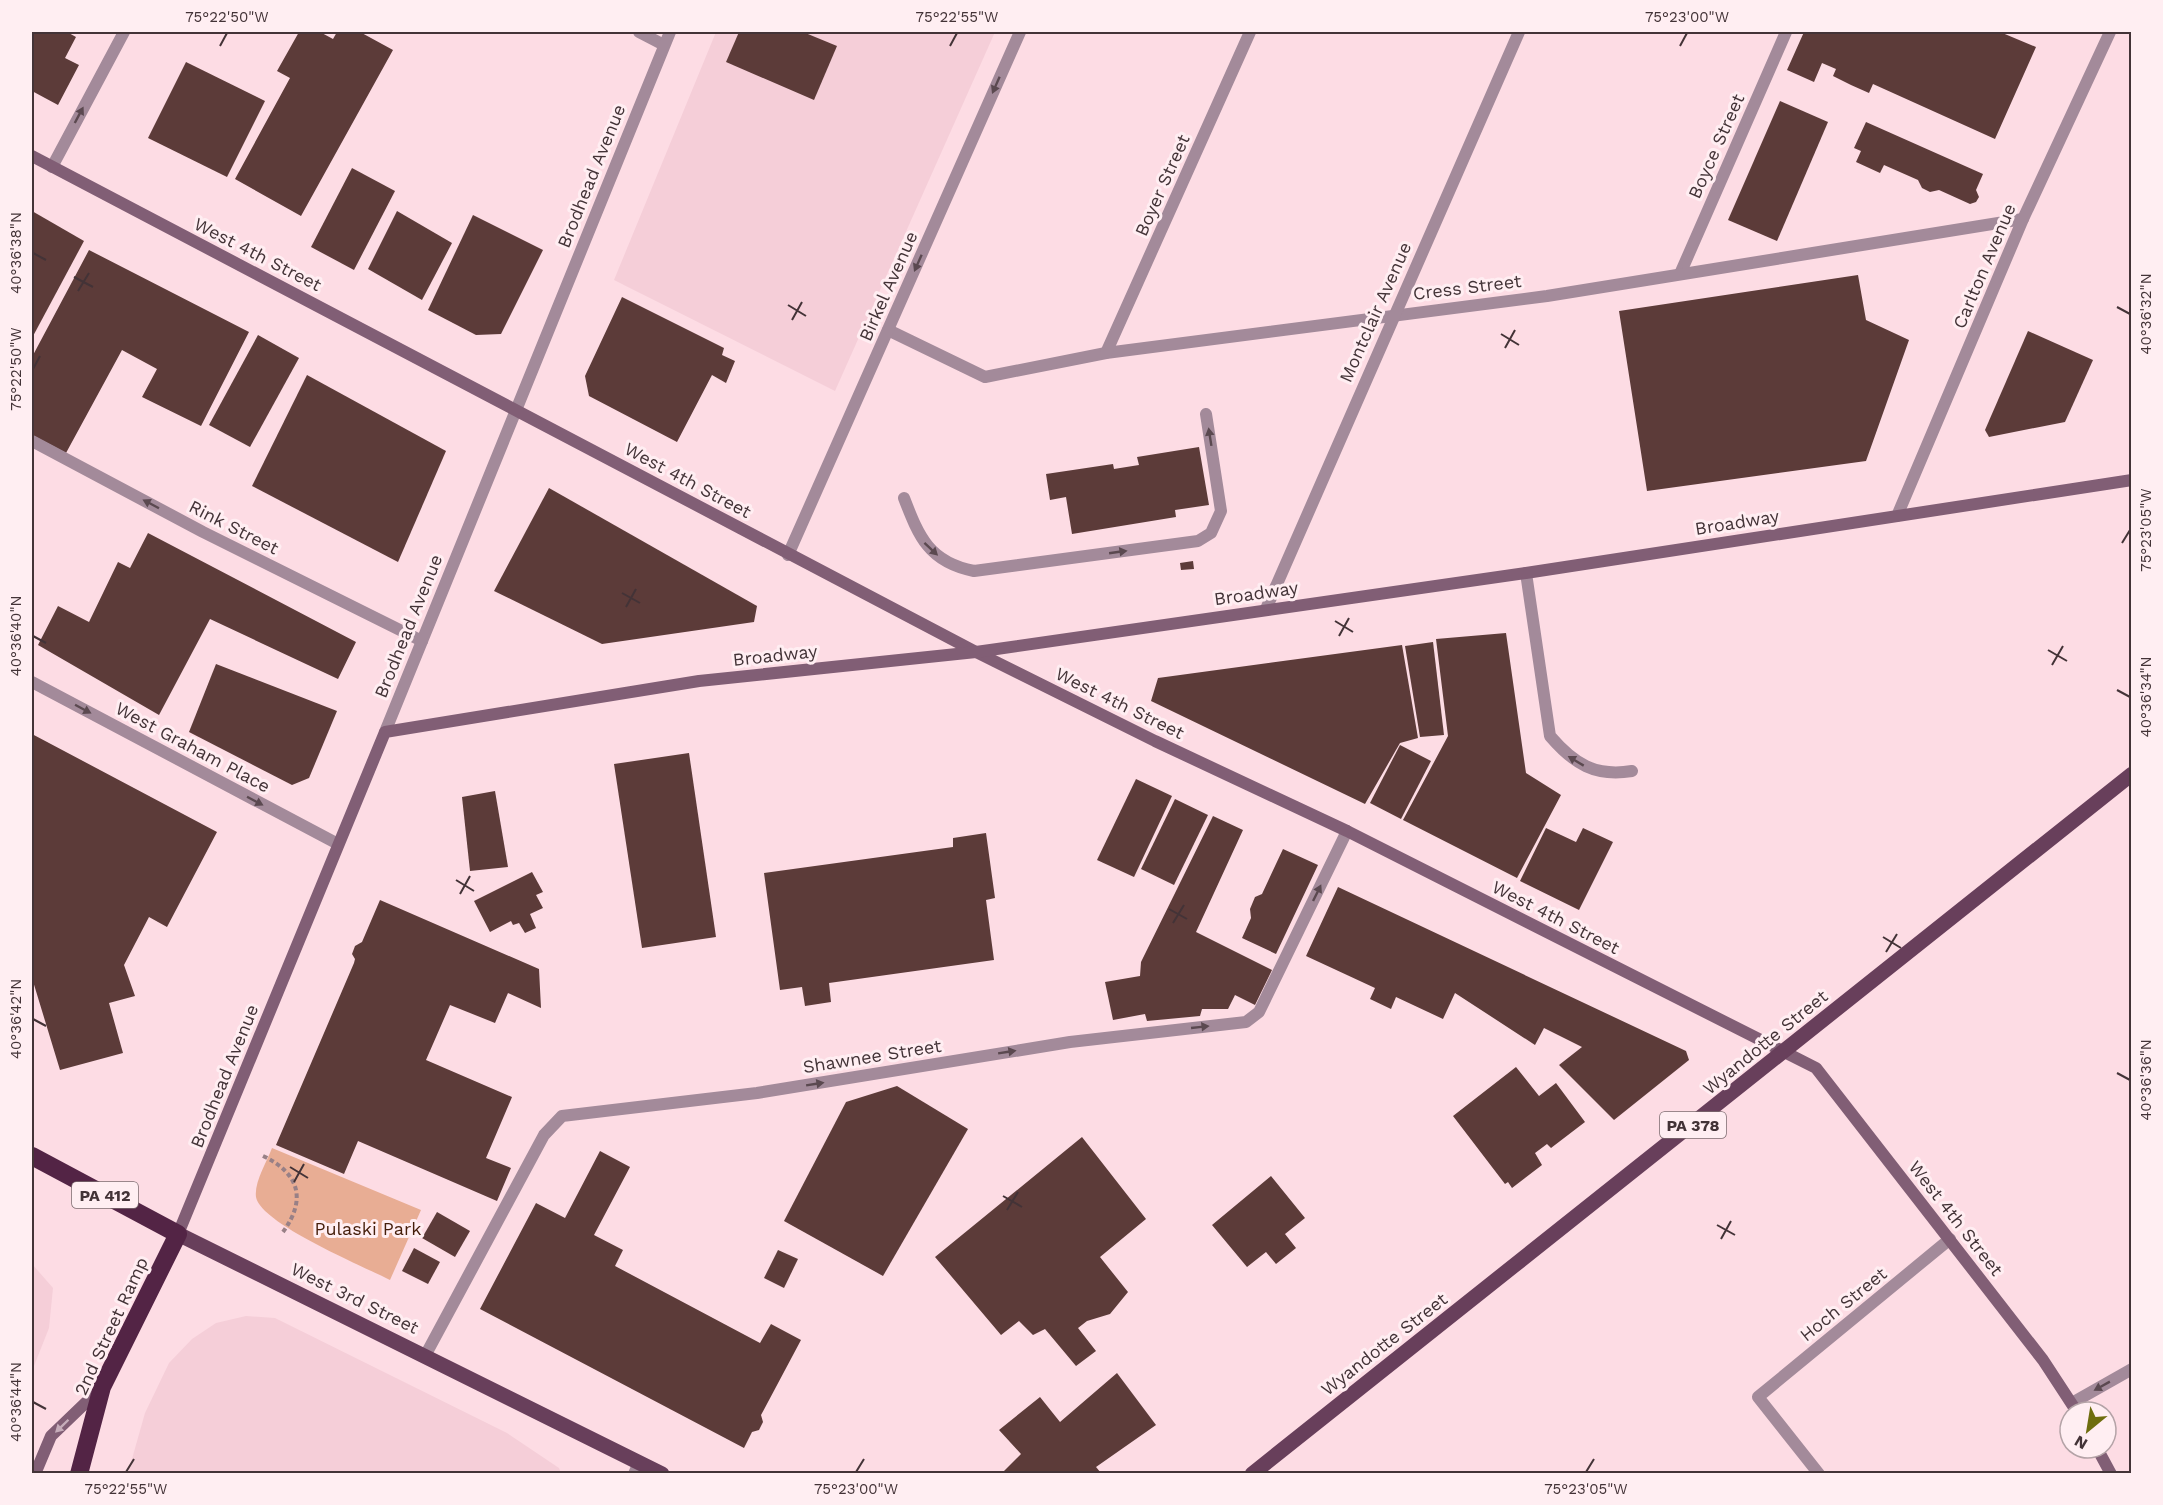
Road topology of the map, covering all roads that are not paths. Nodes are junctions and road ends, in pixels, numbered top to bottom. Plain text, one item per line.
1 (124, 32) edge
2 (639, 32) edge
3 (670, 32) edge
4 (1020, 32) edge
5 (1250, 32) edge
6 (1519, 32) edge
7 (1786, 32) edge
8 (2110, 32) edge
9 (664, 45) junction
10 (32, 156) edge
11 (52, 167) junction
12 (2023, 219) junction
13 (1680, 274) junction
14 (1394, 314) junction
15 (888, 330) junction
16 (1106, 353) junction
17 (516, 409) junction
18 (1206, 414) dead end
19 (32, 441) edge
20 (2132, 480) edge
21 (904, 498) dead end
22 (1897, 516) junction
23 (788, 555) junction
24 (1526, 573) junction
25 (1266, 609) junction
26 (422, 641) junction
27 (976, 652) junction
28 (32, 682) edge
29 (385, 732) junction
30 (1632, 771) dead end
31 (2132, 774) edge
32 (1347, 831) junction
33 (338, 844) junction
34 (1785, 1052) junction
35 (32, 1156) edge
36 (178, 1234) junction
37 (1950, 1239) junction
38 (425, 1356) junction
39 (2132, 1370) edge
40 (102, 1387) junction
41 (2070, 1400) edge
42 (2086, 1400) edge
43 (637, 1468) edge
44 (34, 1473) edge
45 (79, 1473) edge
46 (662, 1473) edge
47 (1252, 1473) edge
48 (1819, 1473) edge

11 -> 1 street
2 - 9 street
3 - 9 street, Brodhead Avenue
4 -> 15 street, Birkel Avenue
5 - 16 street, Boyer Street
6 - 14 street, Montclair Avenue
7 - 13 street, Boyce Street
8 - 12 street, Carlton Avenue
9 - 17 street, Brodhead Avenue
10 - 11 main road, West 4th Street
11 - 17 main road, West 4th Street
12 - 13 street, Cress Street
12 - 22 street, Carlton Avenue
13 - 14 street, Cress Street
14 - 16 street, Cress Street
14 - 25 street, Montclair Avenue
15 - 16 street, Cress Street
15 - 23 street, Birkel Avenue
17 - 23 main road, West 4th Street
17 - 26 street, Brodhead Avenue
21 -> 18 street
26 -> 19 street, Rink Street
20 - 22 main road, Broadway
22 - 24 main road, Broadway
23 - 27 main road, West 4th Street
24 - 25 main road, Broadway
30 -> 24 street
25 - 27 main road, Broadway
26 - 29 street, Brodhead Avenue
27 - 29 main road, Broadway
27 - 32 main road, West 4th Street
28 -> 33 street, West Graham Place
29 - 33 main road, Brodhead Avenue
31 - 34 main road, Wyandotte Street / PA 378
32 - 34 main road, West 4th Street
38 -> 32 street, Shawnee Street
33 - 36 main road, Brodhead Avenue
34 - 37 main road, West 4th Street
34 - 47 main road, Wyandotte Street / PA 378
35 - 36 highway, West 3rd Street / PA 412
36 - 38 main road, West 3rd Street
36 - 40 highway, 2nd Street Ramp
37 - 41 main road, West 4th Street
37 - 48 street, Hoch Street
38 - 43 main road, West 3rd Street
39 -> 42 street
40 -> 44 main road
40 - 45 highway, 2nd Street Ramp
43 - 46 main road, West 3rd Street

